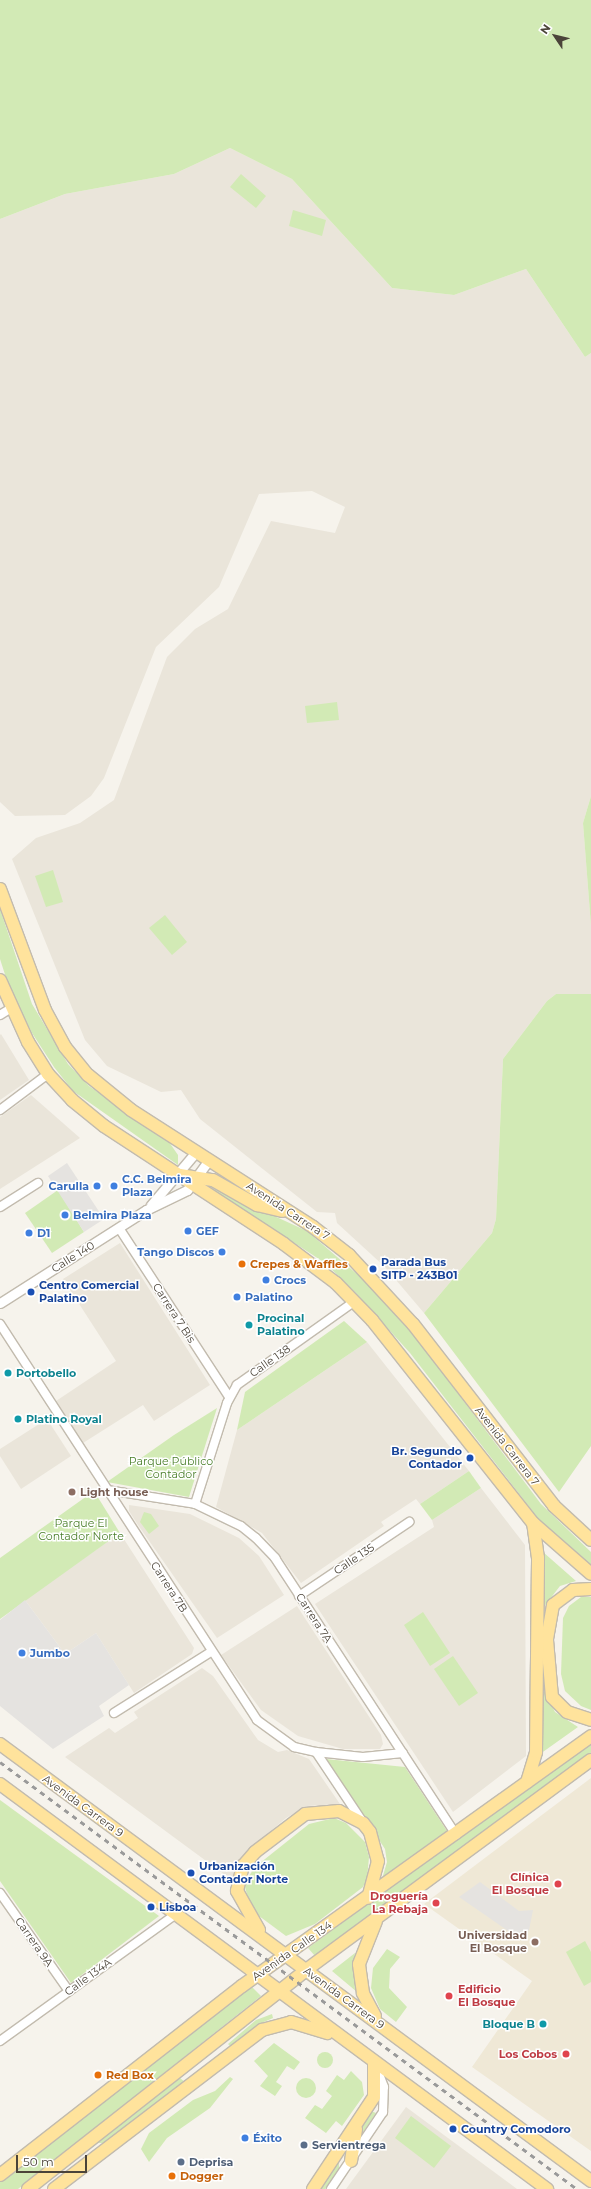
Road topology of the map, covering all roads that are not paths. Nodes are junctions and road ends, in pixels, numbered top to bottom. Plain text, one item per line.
1 (0, 888) edge
2 (0, 980) edge
3 (3, 996) edge
4 (11, 1008) junction
5 (0, 1015) edge
6 (48, 1074) junction
7 (0, 1110) edge
8 (196, 1152) junction
9 (209, 1160) junction
10 (179, 1175) junction
11 (196, 1181) junction
12 (38, 1183) dead end
13 (0, 1207) edge
14 (146, 1210) junction
15 (290, 1213) junction
16 (119, 1228) junction
17 (354, 1302) junction
18 (0, 1303) edge
19 (0, 1324) edge
20 (229, 1397) junction
21 (107, 1490) junction
22 (195, 1504) junction
23 (409, 1522) dead end
24 (534, 1524) junction
25 (591, 1540) edge
26 (591, 1574) edge
27 (591, 1589) edge
28 (299, 1596) junction
29 (211, 1652) junction
30 (114, 1713) dead end
31 (591, 1720) edge
32 (591, 1736) edge
33 (0, 1744) edge
34 (316, 1752) junction
35 (403, 1753) junction
36 (591, 1760) edge
37 (527, 1782) junction
38 (0, 1784) edge
39 (363, 1823) junction
40 (456, 1835) junction
41 (0, 1893) edge
42 (368, 1898) junction
43 (176, 1914) junction
44 (380, 1915) junction
45 (269, 1942) junction
46 (286, 1955) junction
47 (306, 1970) junction
48 (258, 1975) junction
49 (69, 1991) junction
50 (279, 1991) junction
51 (382, 2024) junction
52 (338, 2037) junction
53 (217, 2040) junction
54 (0, 2041) edge
55 (374, 2063) junction
56 (192, 2083) junction
57 (356, 2125) junction
58 (109, 2147) junction
59 (351, 2161) junction
60 (48, 2172) junction
61 (0, 2175) edge
62 (591, 2181) edge
63 (28, 2189) edge
64 (54, 2189) edge
65 (313, 2189) edge
66 (331, 2189) edge
67 (547, 2189) edge

1 - 8 main road, Avenida Carrera 7
2 - 3 main road
3 - 4 main road
4 - 5 street
4 - 6 main road
6 - 7 street
6 - 10 main road
8 - 9 main road, Avenida Carrera 7
8 - 10 street, Calle 140
9 - 11 street
9 - 15 main road, Avenida Carrera 7
10 - 11 main road
10 - 14 street, Calle 140
11 - 14 street, Calle 140
11 - 15 main road
11 - 17 main road
12 - 13 street
14 - 16 street, Calle 140
15 - 25 main road, Avenida Carrera 7
16 - 18 street, Calle 140
16 - 20 street, Carrera 7 Bis
17 - 20 street, Calle 138
17 - 24 main road
19 - 21 street, Carrera 7B
20 - 22 street
21 - 22 street, Carrera 7A
21 - 29 street, Carrera 7B
22 - 28 street, Carrera 7A
23 - 28 street, Calle 135
24 - 26 main road
24 - 37 main road
27 - 31 main road
28 - 35 street, Carrera 7A
29 - 30 street
29 - 34 street, Carrera 7B
32 - 37 main road, Avenida Calle 134
33 - 45 main road, Avenida Carrera 9
34 - 35 street
34 - 39 street
35 - 40 street, Carrera 7A
36 - 44 main road, Avenida Calle 134
37 - 40 main road, Avenida Calle 134
38 - 43 main road
39 - 42 main road
39 - 45 main road
40 - 42 main road, Avenida Calle 134
41 - 49 street, Carrera 9A
42 - 46 main road, Avenida Calle 134
43 - 48 main road
43 - 49 street, Calle 134A
44 - 47 main road, Avenida Calle 134
44 - 51 main road
45 - 46 main road, Avenida Carrera 9
46 - 47 main road, Avenida Carrera 9
46 - 48 main road, Avenida Calle 134
47 - 50 main road, Avenida Calle 134
47 - 51 main road, Avenida Carrera 9
48 - 50 main road
48 - 61 main road, Avenida Calle 134
49 - 54 street, Calle 134A
50 - 52 main road
50 - 53 main road, Avenida Calle 134
51 - 62 main road, Avenida Carrera 9
52 - 55 main road
52 - 56 main road
53 - 56 main road
53 - 60 main road, Avenida Calle 134
55 - 57 main road
55 - 59 street
55 - 67 main road
56 - 58 main road
57 - 59 main road
57 - 65 main road
58 - 60 main road
58 - 64 main road
59 - 66 street
60 - 63 main road, Avenida Calle 134

